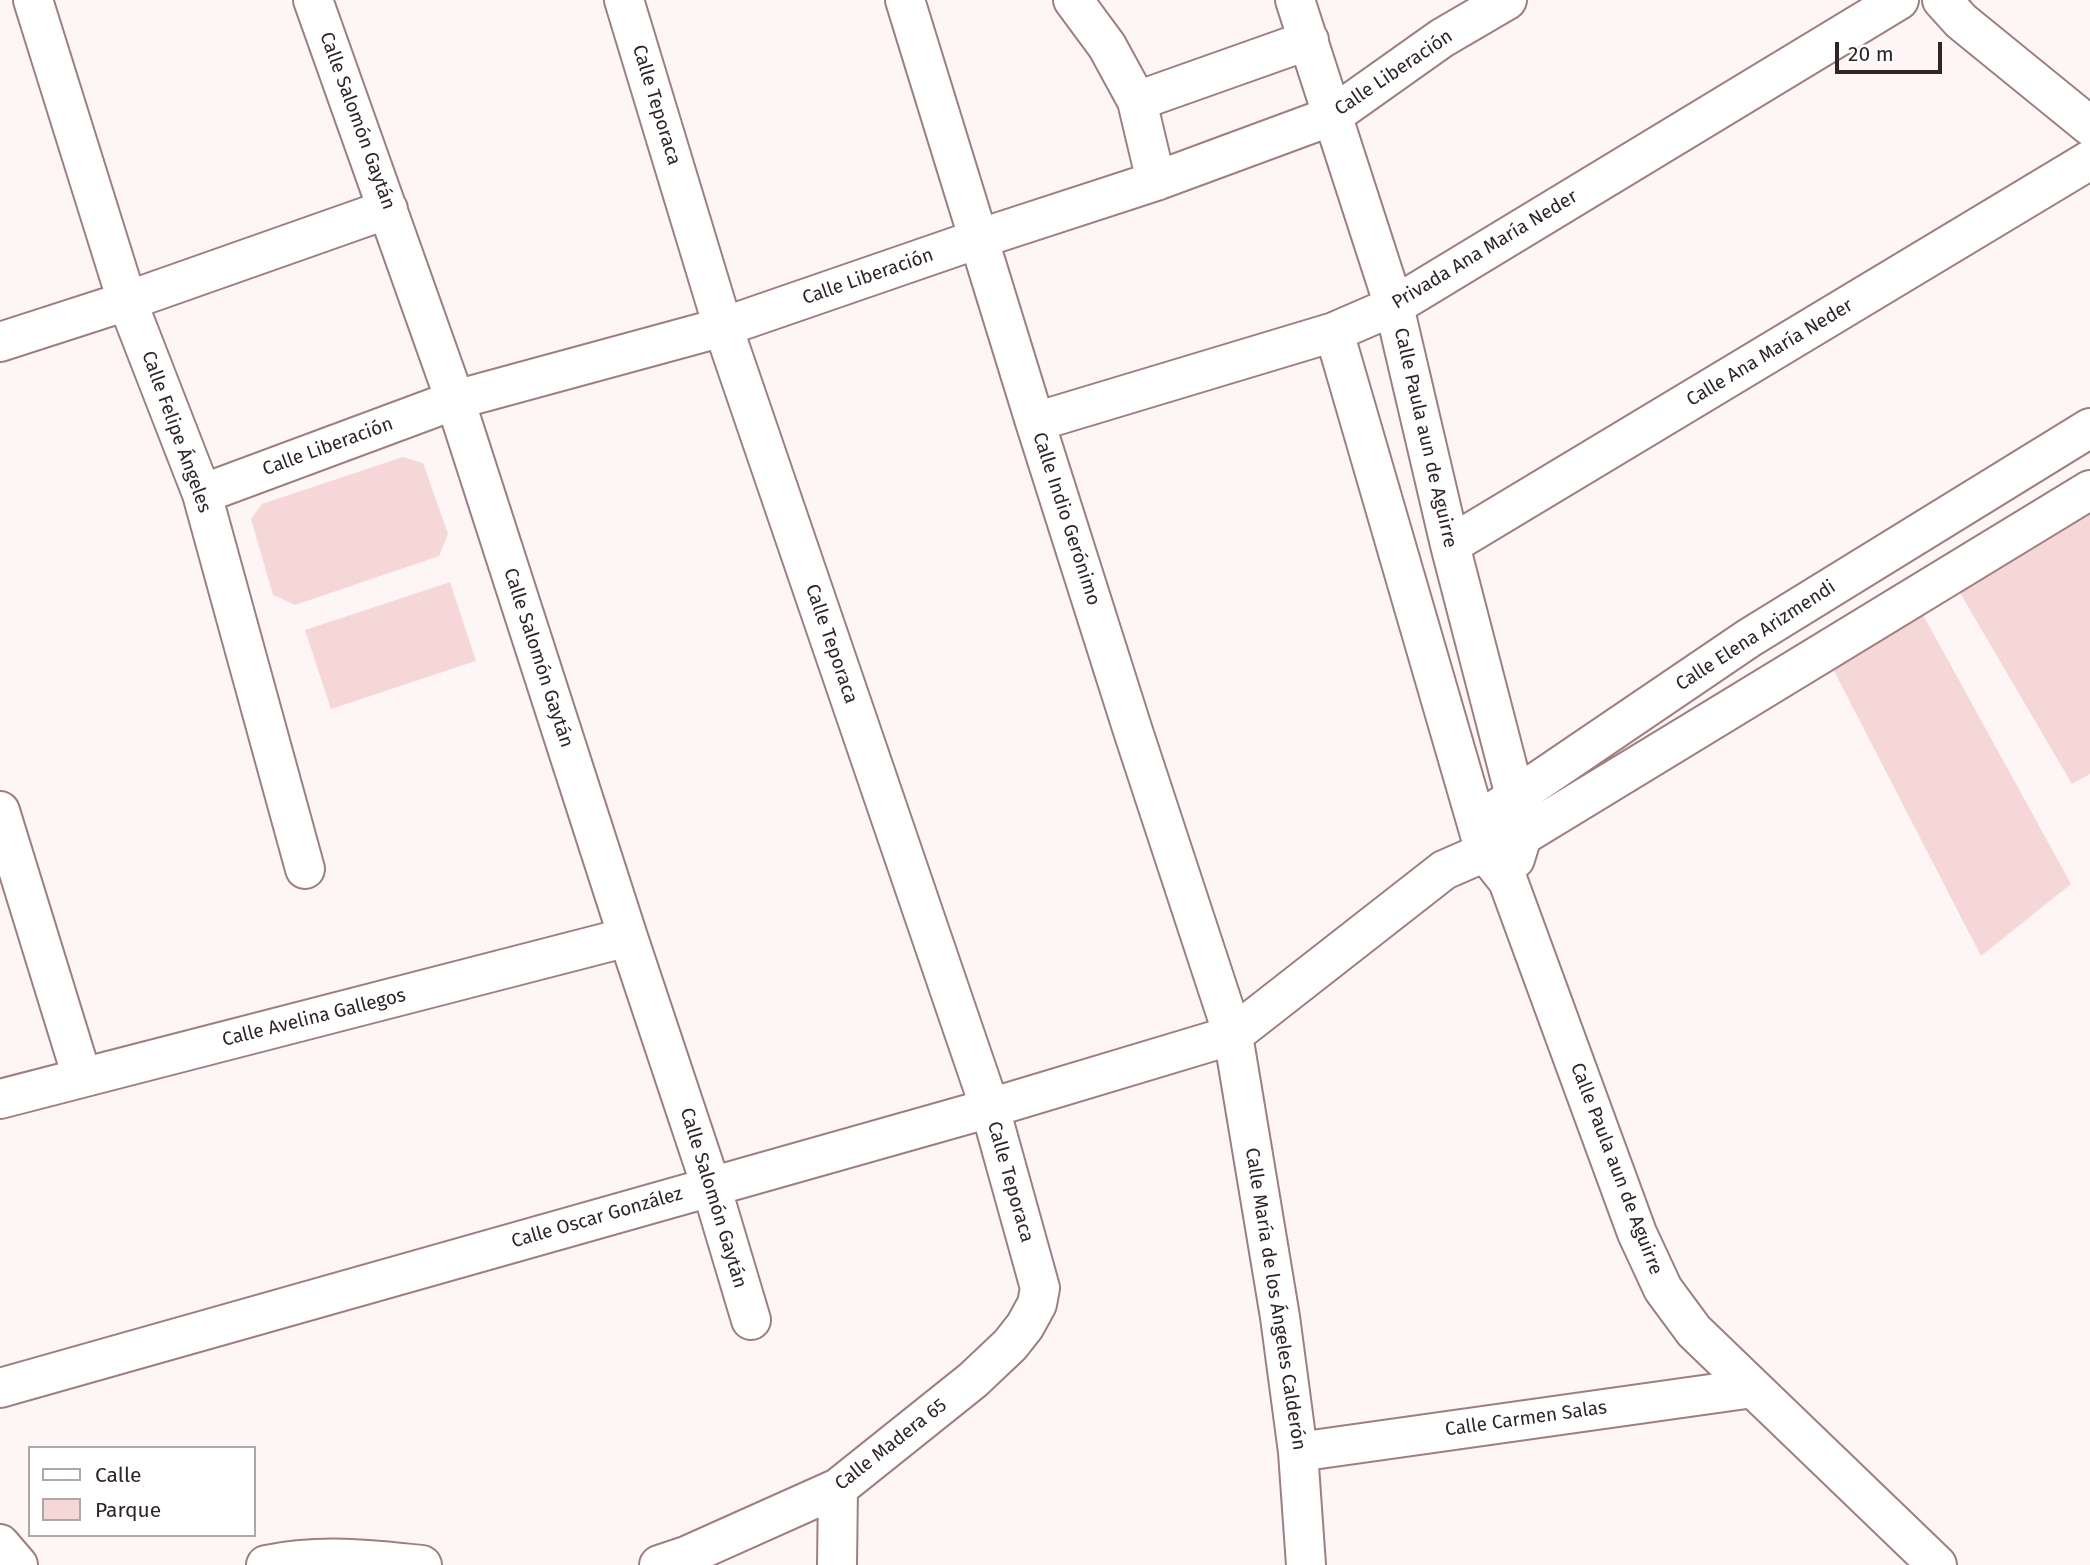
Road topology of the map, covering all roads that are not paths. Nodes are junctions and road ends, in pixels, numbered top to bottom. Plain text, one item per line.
1 (33, 0) edge
2 (313, 0) edge
3 (624, 0) edge
4 (905, 0) edge
5 (1073, 0) edge
6 (1295, 0) edge
7 (1507, 0) edge
8 (1899, 0) edge
9 (1942, 0) edge
10 (1309, 40) junction
11 (1138, 101) junction
12 (1332, 116) junction
13 (2090, 126) edge
14 (2090, 160) edge
15 (1156, 181) junction
16 (388, 209) junction
17 (978, 239) junction
18 (127, 301) junction
19 (1394, 306) junction
20 (723, 327) junction
21 (1334, 332) junction
22 (0, 342) edge
23 (455, 400) junction
24 (1035, 422) junction
25 (2090, 428) edge
26 (2090, 490) edge
27 (202, 494) junction
28 (1450, 545) junction
29 (1515, 796) junction
30 (0, 811) edge
31 (1522, 836) junction
32 (1490, 852) junction
33 (305, 869) dead end
34 (628, 937) junction
35 (1233, 1035) junction
36 (82, 1077) junction
37 (0, 1099) edge
38 (990, 1108) junction
39 (711, 1186) junction
40 (1040, 1288) joint
41 (751, 1320) dead end
42 (0, 1388) edge
43 (1753, 1388) junction
44 (1298, 1451) junction
45 (838, 1488) junction
46 (0, 1544) edge
47 (18, 1565) edge
48 (266, 1565) edge
49 (422, 1565) edge
50 (659, 1565) edge
51 (837, 1565) edge
52 (1306, 1565) edge
53 (1937, 1565) edge

1 - 18 street, Calle Felipe Ángeles
2 - 16 street, Calle Salomón Gaytán
3 - 20 street, Calle Teporaca
4 - 17 street, Calle Indio Gerónimo
5 - 11 street
6 - 10 street, Calle Paula aun de Aguirre
7 - 12 street, Calle Liberación
8 - 19 street, Privada Ana María Neder
9 - 13 street
10 - 11 street
10 - 12 street, Calle Paula aun de Aguirre
11 - 15 street
12 - 15 street, Calle Liberación
12 - 19 street, Calle Paula aun de Aguirre
14 - 28 street, Calle Ana María Neder
15 - 17 street, Calle Liberación
16 - 18 street
16 - 23 street, Calle Salomón Gaytán
17 - 20 street, Calle Liberación
17 - 24 street, Calle Indio Gerónimo
18 - 22 street
18 - 27 street, Calle Felipe Ángeles
19 - 21 street, Privada Ana María Neder
19 - 28 street, Calle Paula aun de Aguirre
20 - 23 street, Calle Liberación
20 - 38 street, Calle Teporaca
21 - 24 street, Privada Ana María Neder
21 - 32 street, Calle Paula aun de Aguirre
23 - 27 street, Calle Liberación
23 - 34 street, Calle Salomón Gaytán
24 - 35 street, Calle Indio Gerónimo
25 - 29 street, Calle Elena Arizmendi
26 - 31 street
27 - 33 street, Calle Felipe Ángeles
28 - 29 street, Calle Paula aun de Aguirre
29 - 31 street, Calle Paula aun de Aguirre
29 - 32 street, Calle Elena Arizmendi
30 - 36 street
31 - 32 street, Calle Paula aun de Aguirre
32 - 35 street, Calle Elena Arizmendi
32 - 43 street, Calle Paula aun de Aguirre
34 - 36 street, Calle Avelina Gallegos
34 - 39 street, Calle Salomón Gaytán
35 - 38 street, Calle Oscar González
35 - 44 street, Calle María de los Ángeles Calderón
36 - 37 street, Calle Avelina Gallegos
38 - 39 street, Calle Oscar González
38 - 40 street, Calle Teporaca
39 - 41 street, Calle Salomón Gaytán
39 - 42 street, Calle Oscar González
40 - 45 street, Calle Madera 65
43 - 44 street, Calle Carmen Salas
43 - 53 street, Calle Paula aun de Aguirre
44 - 52 street, Calle María de los Ángeles Calderón
45 - 50 street, Calle Madera 65
45 - 51 street
46 - 47 street
48 - 49 street

